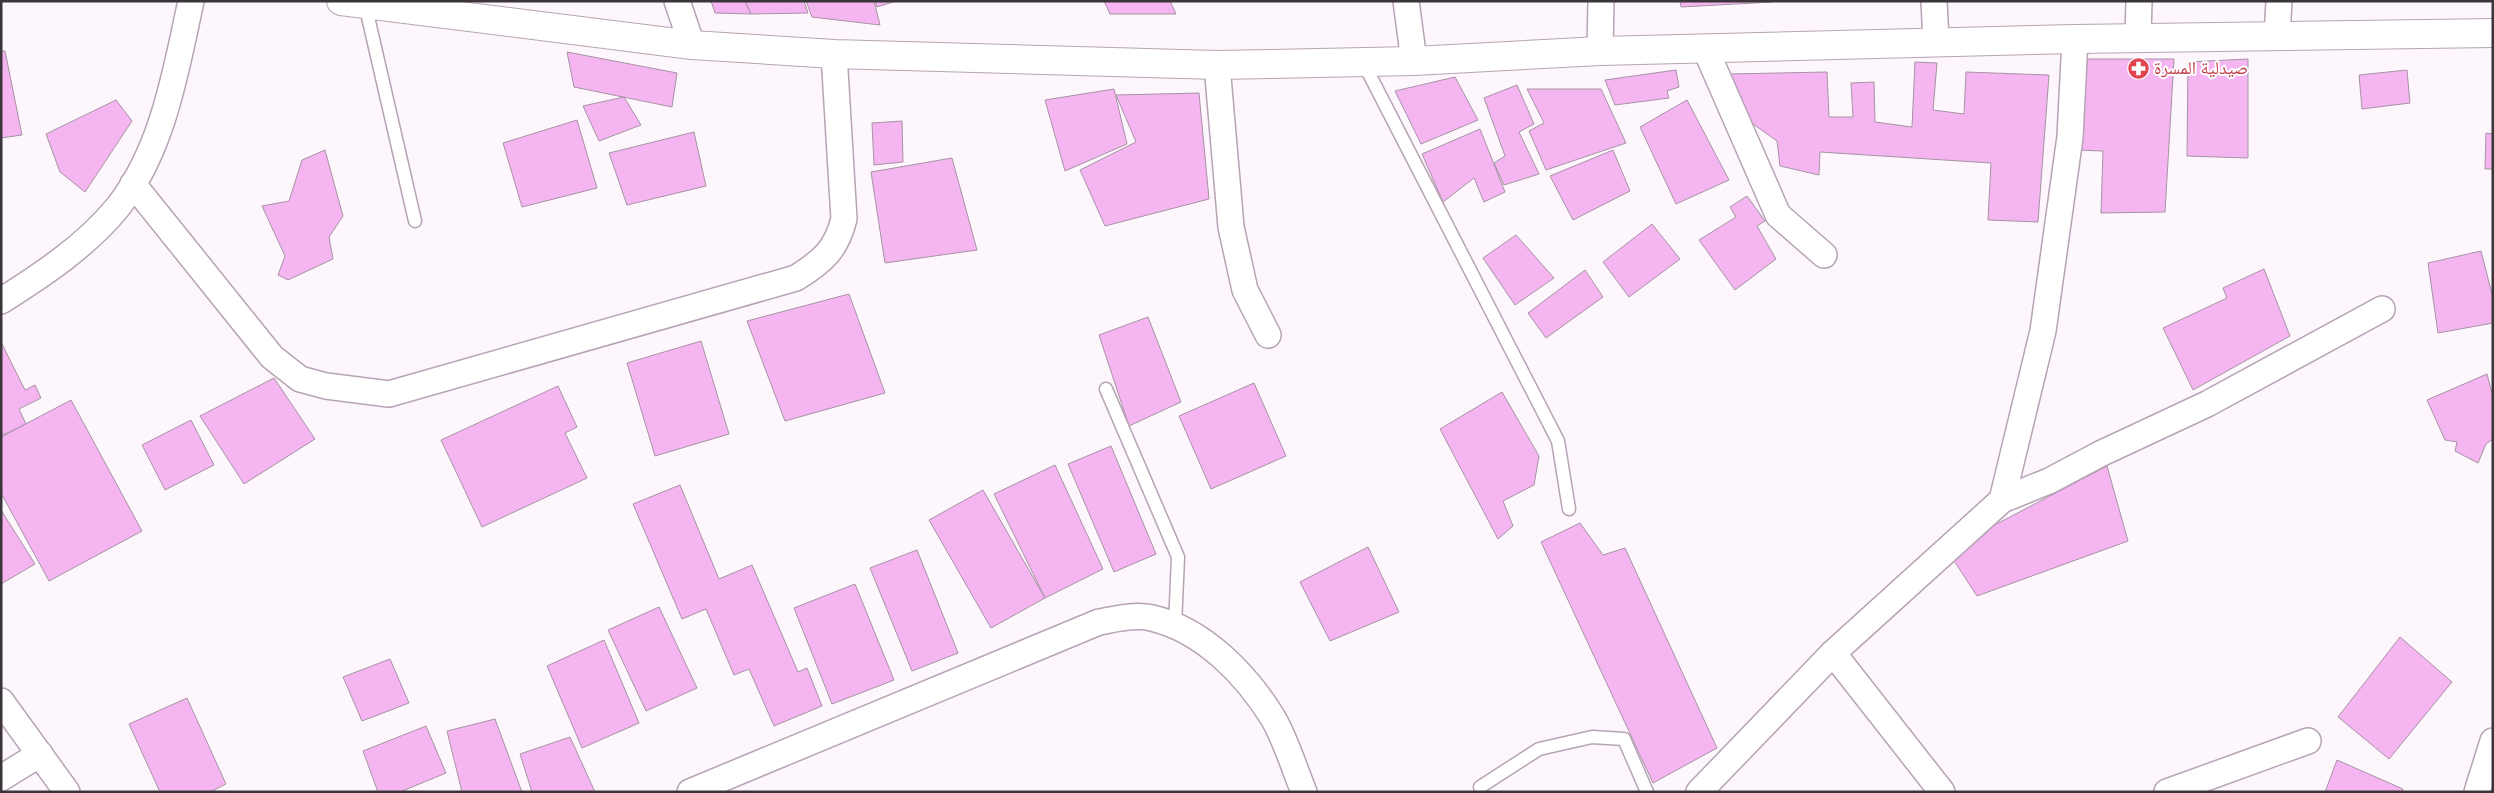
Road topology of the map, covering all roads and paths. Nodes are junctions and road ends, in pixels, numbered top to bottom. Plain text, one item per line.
1 (192, 1) edge
2 (677, 1) edge
3 (1406, 1) edge
4 (1601, 1) edge
5 (1934, 1) edge
6 (2139, 1) edge
7 (2280, 1) edge
8 (353, 2) edge
9 (2493, 33) edge
10 (2277, 36) junction
11 (2138, 38) junction
12 (2076, 39) junction
13 (1936, 42) junction
14 (692, 45) junction
15 (1705, 48) junction
16 (1600, 50) junction
17 (834, 54) junction
18 (1414, 61) junction
19 (1363, 62) junction
20 (1217, 65) junction
21 (133, 184) junction
22 (415, 221) dead end
23 (1824, 256) dead end
24 (1, 301) edge
25 (2382, 309) dead end
26 (1268, 335) dead end
27 (1106, 389) dead end
28 (2002, 500) junction
29 (1569, 509) dead end
30 (1175, 626) junction
31 (1833, 653) junction
32 (1, 701) edge
33 (2308, 741) dead end
34 (2493, 741) edge
35 (40, 754) junction
36 (1, 778) edge
37 (1480, 787) dead end
38 (67, 792) edge
39 (690, 792) edge
40 (1304, 792) edge
41 (1646, 792) edge
42 (1699, 792) edge
43 (1942, 792) edge
44 (2167, 792) edge
45 (2477, 792) edge

1 - 21 street
2 - 14 street
3 - 18 street
4 - 16 street
5 - 13 street
6 - 11 street
7 - 10 street
8 - 14 main road
8 - 22 lane
9 - 10 main road
10 - 11 main road
11 - 12 main road
12 - 13 main road
12 - 28 street
13 - 15 main road
14 - 17 main road
15 - 16 main road
15 - 23 street
16 - 18 main road
17 - 20 main road
17 - 21 street
18 - 19 main road
19 - 20 main road
19 - 29 lane
20 - 26 street
21 - 24 street
25 - 28 street
27 - 30 lane
28 - 31 street
30 - 39 street
30 - 40 street
31 - 42 street
31 - 43 street
32 - 35 street
33 - 44 street
34 - 45 street
35 - 36 street
35 - 38 street
37 - 41 lane

